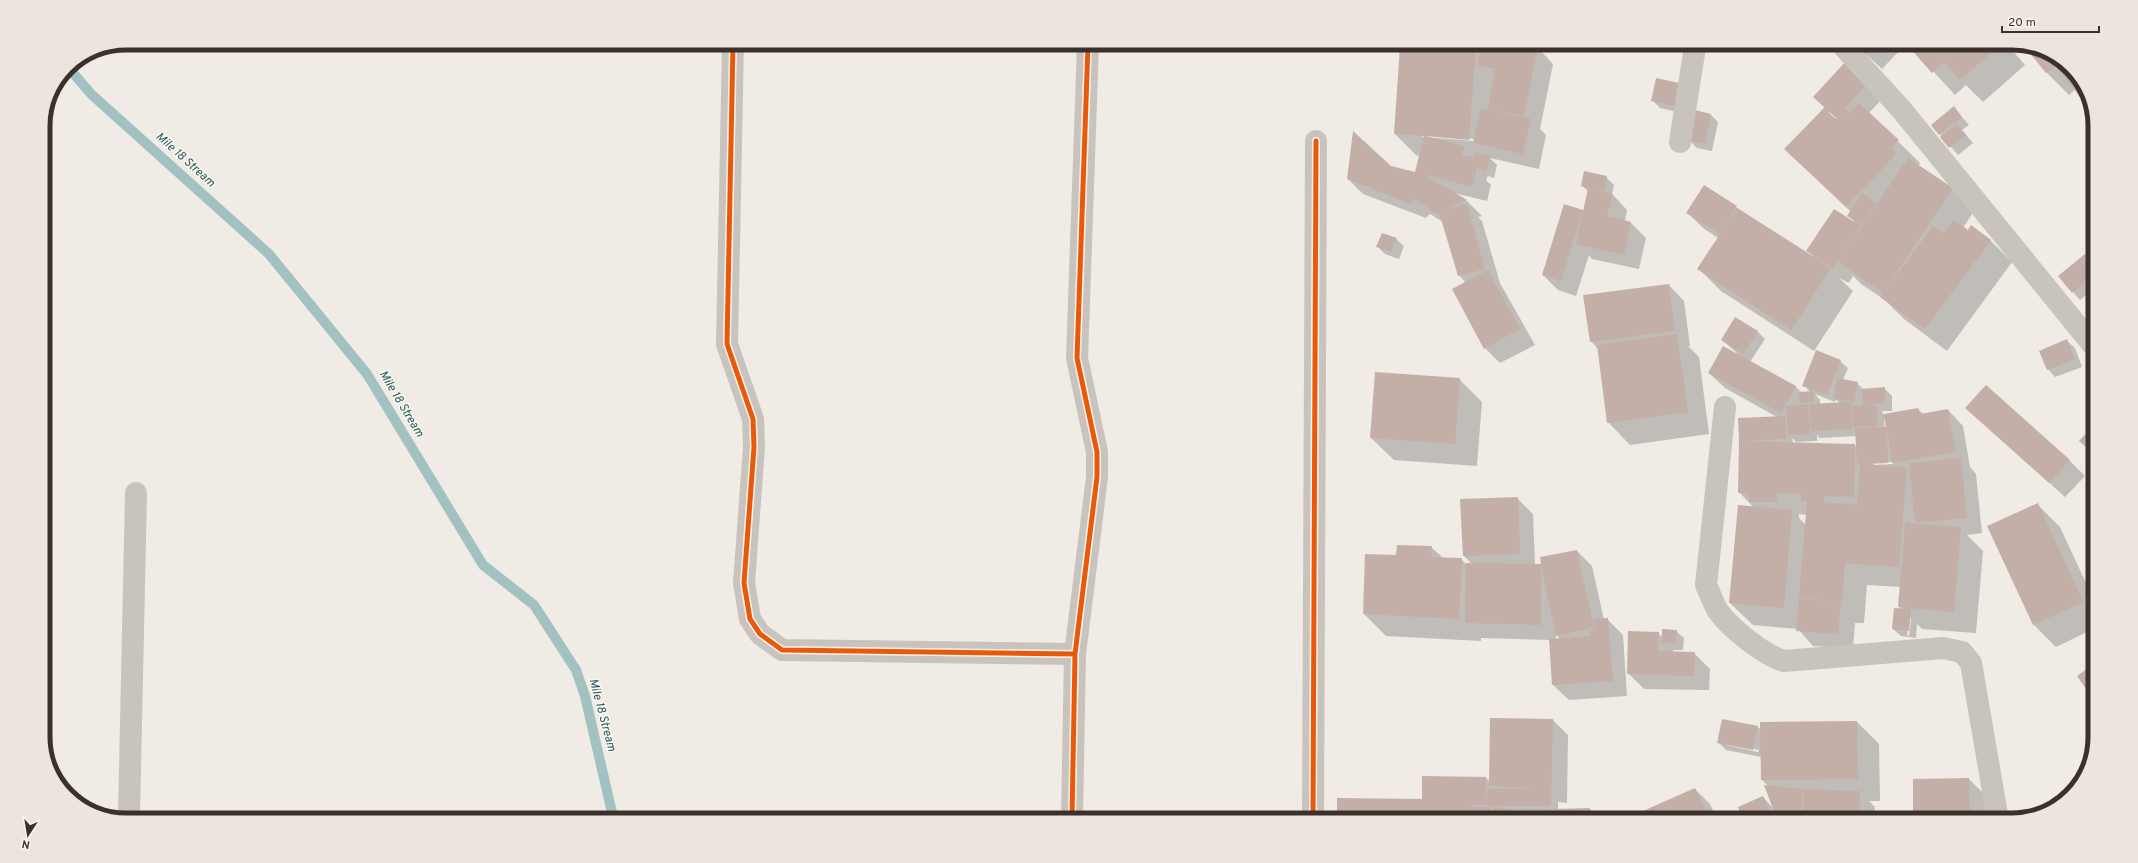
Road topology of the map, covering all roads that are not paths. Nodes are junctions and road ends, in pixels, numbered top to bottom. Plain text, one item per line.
1 (733, 50) edge
2 (1088, 50) edge
3 (1695, 50) edge
4 (1847, 50) edge
5 (1316, 141) dead end
6 (1680, 142) dead end
7 (2088, 339) edge
8 (1725, 408) dead end
9 (136, 493) dead end
10 (1075, 654) junction
11 (129, 813) edge
12 (1072, 813) edge
13 (1312, 813) edge
14 (1997, 813) edge

1 - 10 street
2 - 10 street
3 - 6 street
4 - 7 street
5 - 13 street
8 - 14 street
9 - 11 street
10 - 12 street

